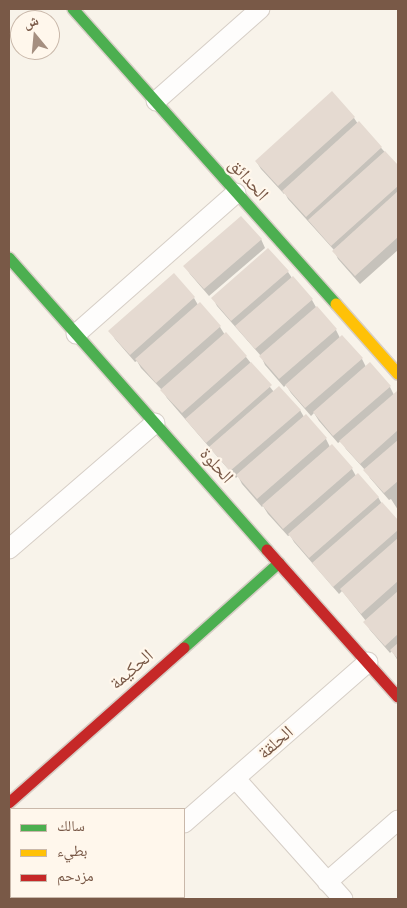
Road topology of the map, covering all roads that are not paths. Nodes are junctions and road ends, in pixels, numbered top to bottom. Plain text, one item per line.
1 (73, 9) edge
2 (260, 9) edge
3 (156, 101) junction
4 (236, 193) junction
5 (9, 258) edge
6 (76, 334) junction
7 (398, 374) edge
8 (155, 423) junction
9 (9, 549) edge
10 (279, 563) junction
11 (368, 662) junction
12 (398, 696) edge
13 (235, 778) junction
14 (9, 802) edge
15 (398, 820) edge
16 (185, 822) edge
17 (327, 882) junction
18 (343, 899) edge

1 - 3 street, الحدائق
2 - 3 street
3 - 4 street, الحدائق
4 - 6 street
4 - 7 street, الحدائق
5 - 6 street, الحلوة
6 - 8 street, الحلوة
8 - 9 street
8 - 10 street, الحلوة
10 - 11 street, الحلوة
10 - 14 street, الحكيمة
11 - 12 street, الحلوة
11 - 13 street, الحلقة
13 - 16 street, الحلقة
13 - 17 street
15 - 17 street
17 - 18 street

